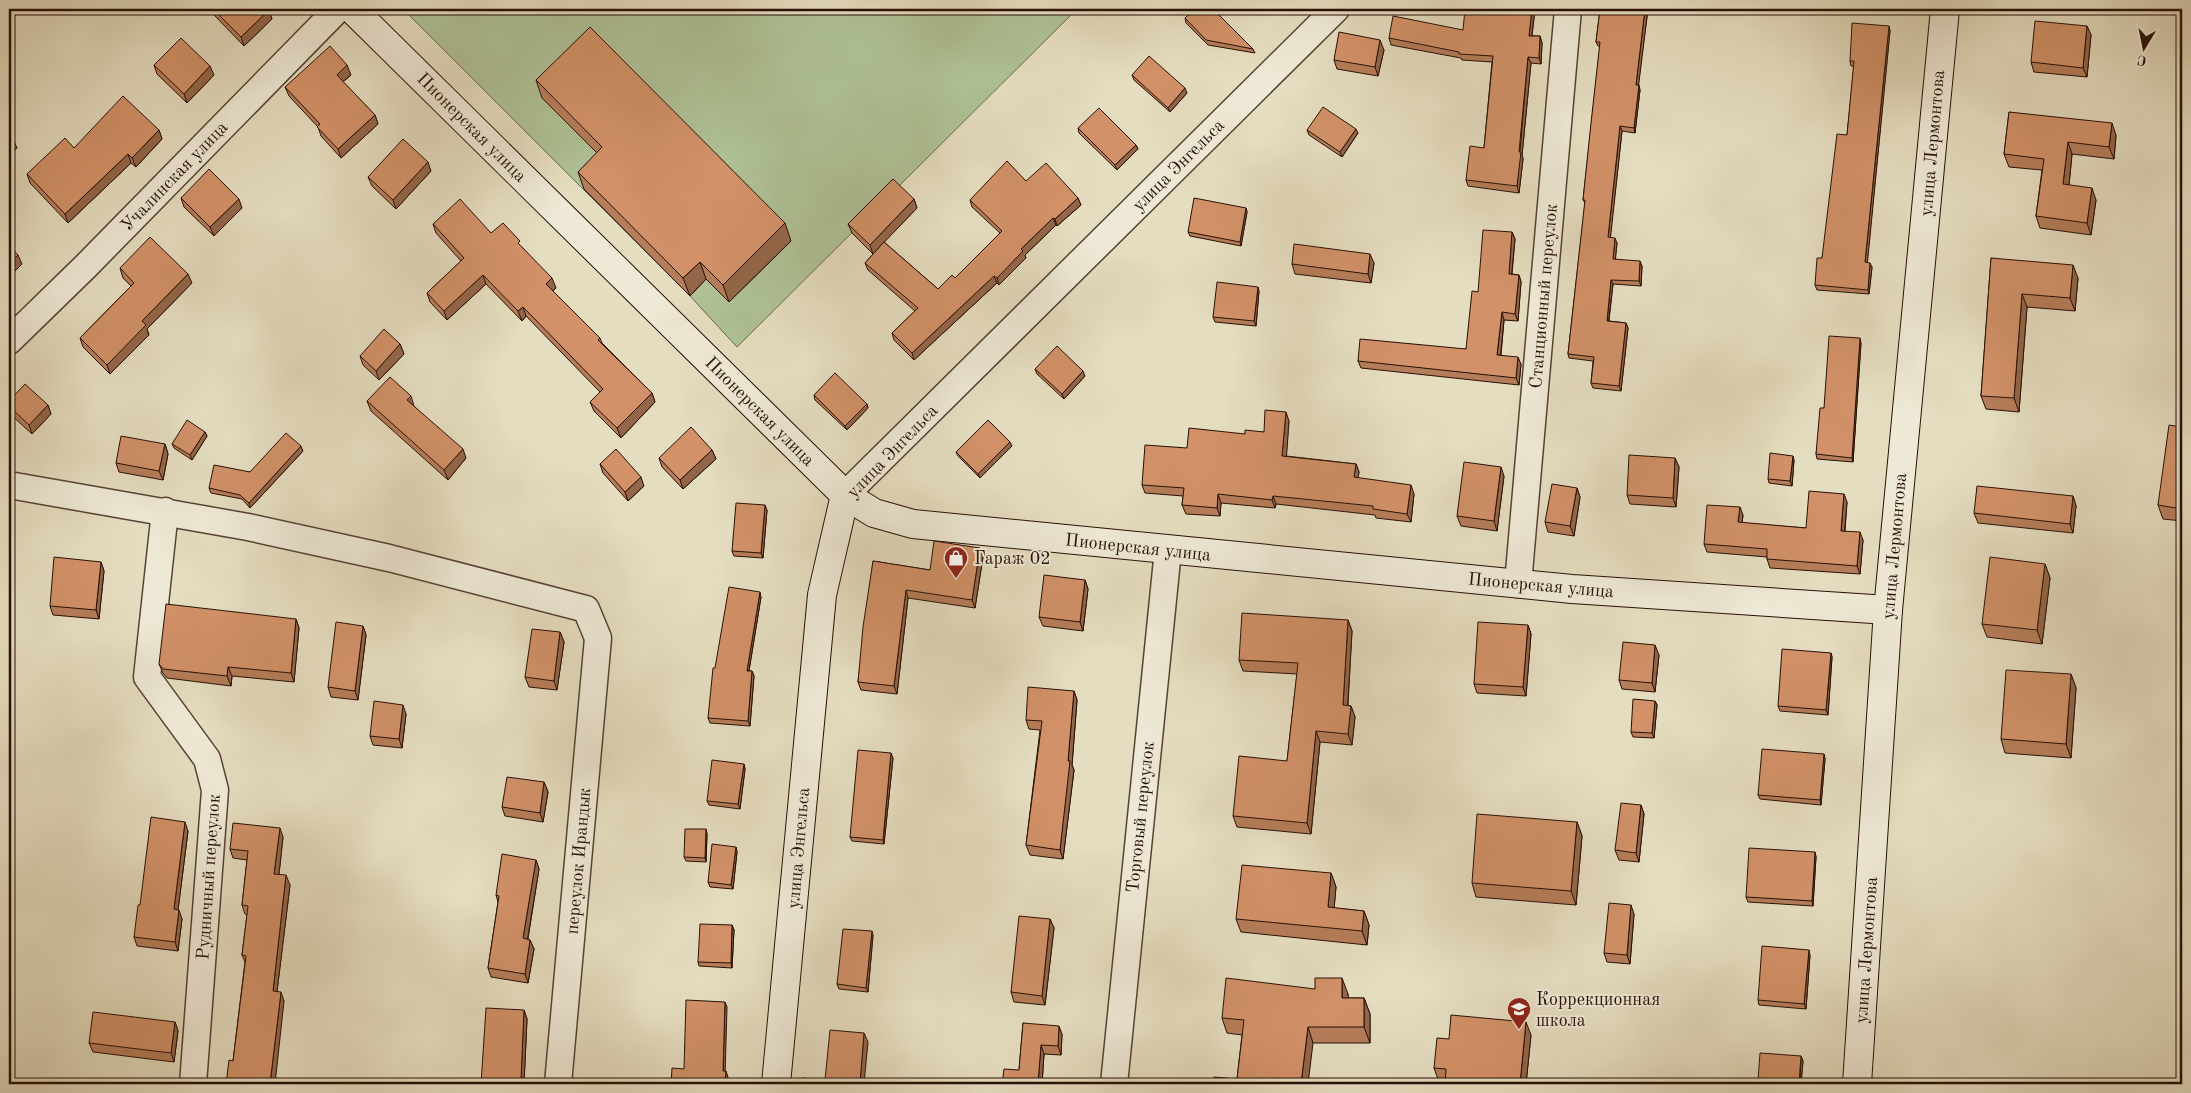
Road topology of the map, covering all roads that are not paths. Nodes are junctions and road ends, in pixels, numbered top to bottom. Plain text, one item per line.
1 (338, 9) edge
2 (352, 9) edge
3 (1336, 9) edge
4 (1568, 9) edge
5 (1945, 9) edge
6 (9, 341) edge
7 (9, 485) edge
8 (845, 495) junction
9 (165, 511) junction
10 (1168, 550) junction
11 (1518, 584) junction
12 (1888, 610) junction
13 (193, 1084) edge
14 (558, 1084) edge
15 (776, 1084) edge
16 (1114, 1084) edge
17 (1857, 1084) edge

1 - 6 street, Учалинская улица
2 - 8 street, Пионерская улица
3 - 8 street, улица Энгельса
4 - 11 street, Станционный переулок
5 - 12 street, улица Лермонтова
7 - 9 street
8 - 10 street, Пионерская улица
8 - 15 street, улица Энгельса
9 - 13 street, Рудничный переулок
9 - 14 street, переулок Ирандык
10 - 11 street, Пионерская улица
10 - 16 street, Торговый переулок
11 - 12 street, Пионерская улица
12 - 17 street, улица Лермонтова

